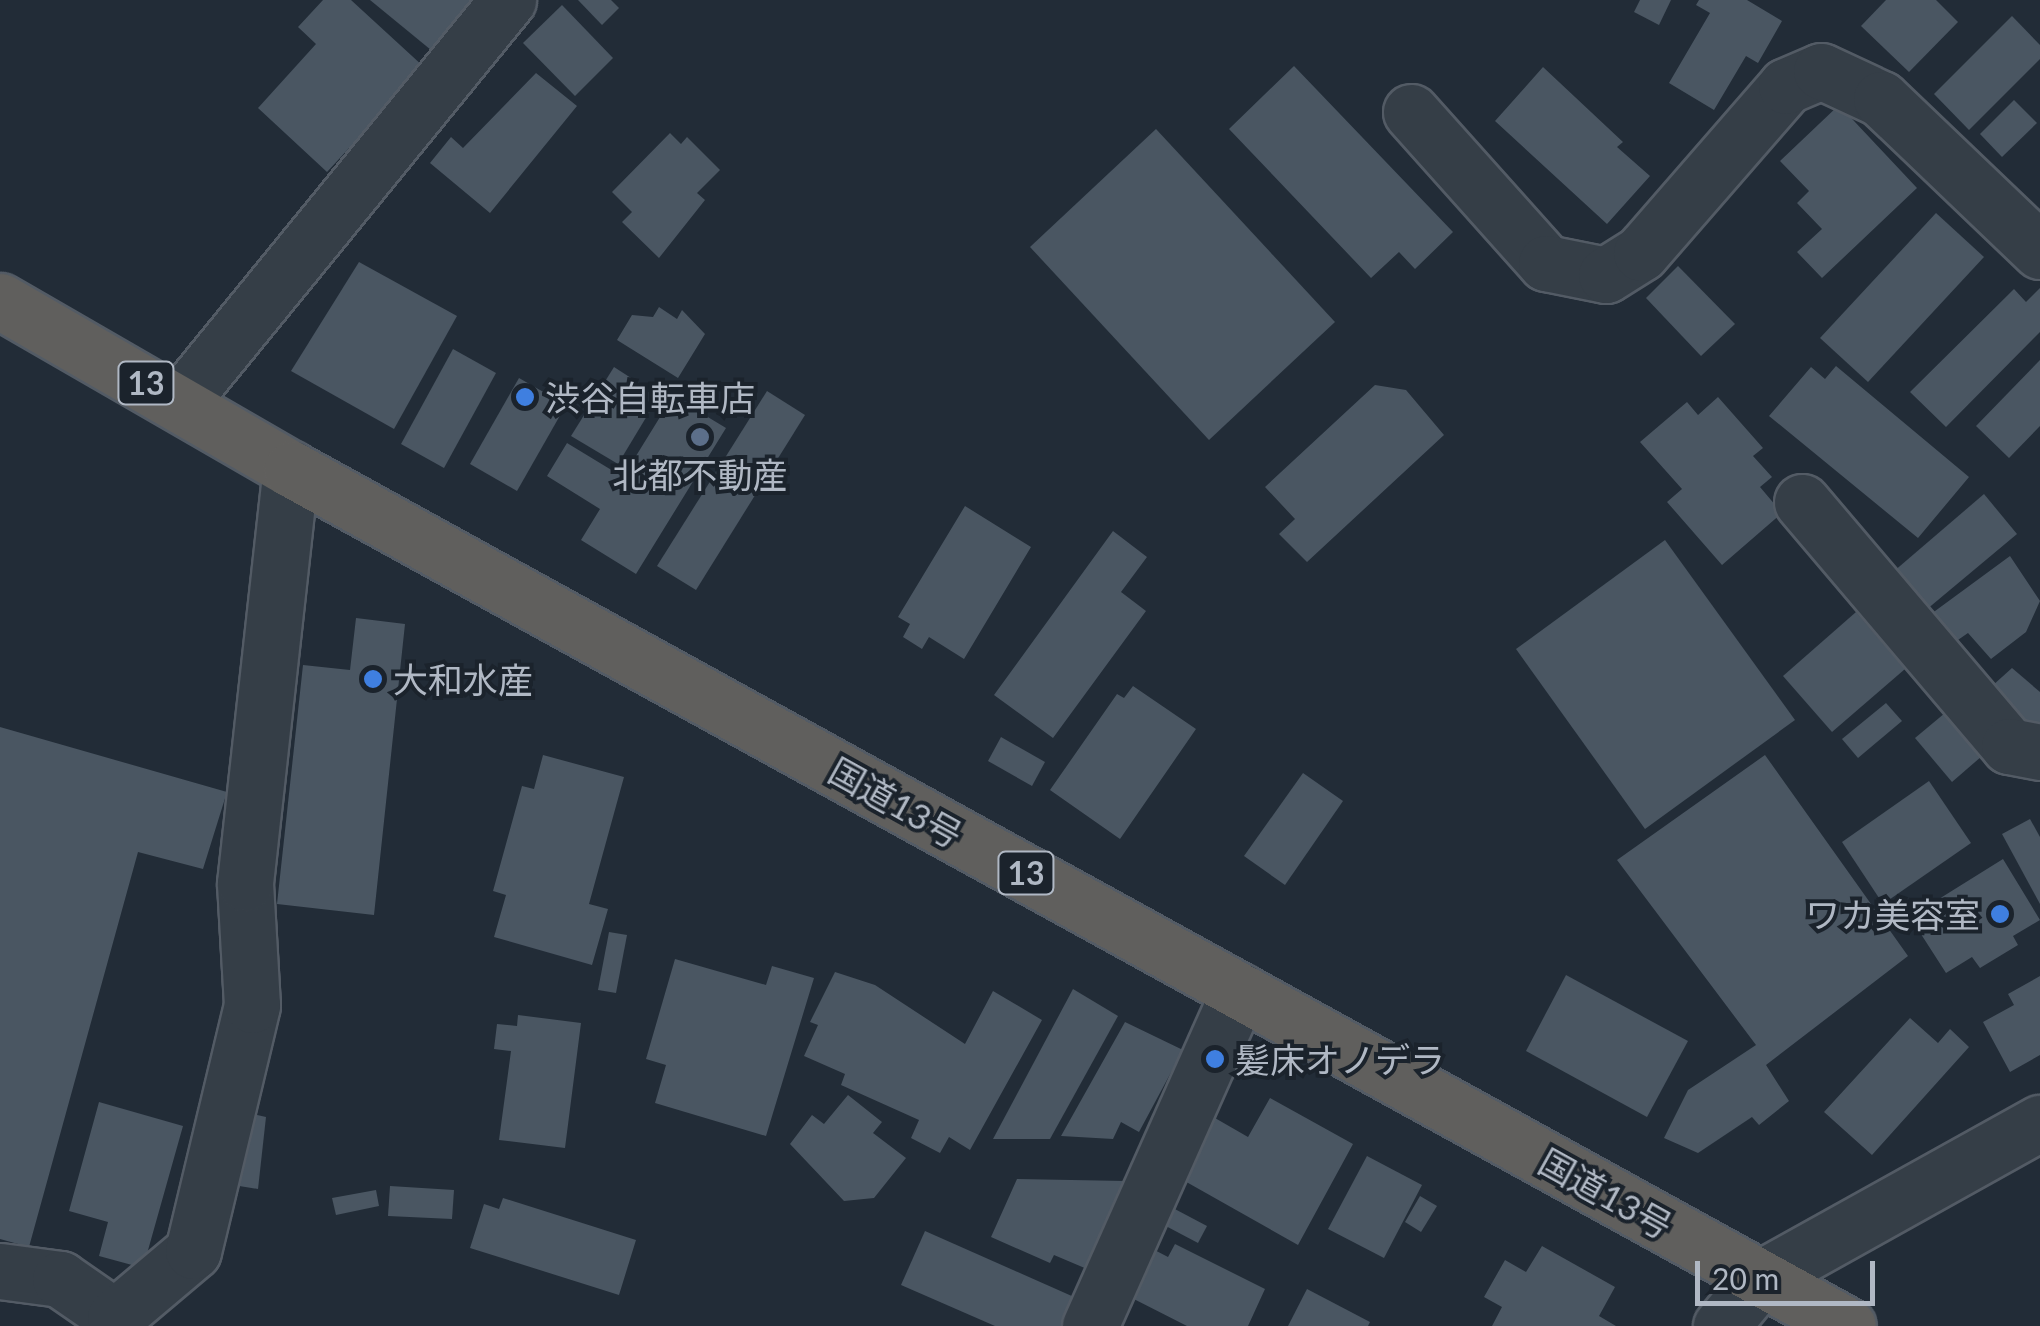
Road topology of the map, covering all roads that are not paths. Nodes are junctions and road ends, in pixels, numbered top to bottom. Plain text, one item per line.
1 (508, 0) edge
2 (1411, 112) dead end
3 (2040, 250) edge
4 (0, 301) edge
5 (180, 402) junction
6 (291, 469) junction
7 (1802, 502) dead end
8 (2040, 752) edge
9 (1239, 991) junction
10 (2040, 1123) edge
11 (0, 1271) edge
12 (1761, 1278) junction
13 (115, 1321) edge
14 (1090, 1326) edge
15 (1721, 1326) edge
16 (1848, 1326) edge

1 - 5 street
2 - 3 street
4 - 5 highway, 国道13号 / 13
5 - 6 highway, 国道13号 / 13
6 - 9 highway, 国道13号 / 13
6 - 13 street
7 - 8 street
9 - 12 highway, 国道13号 / 13
9 - 14 street
10 - 12 street
11 - 13 street
12 - 15 street
12 - 16 highway, 国道13号 / 13

